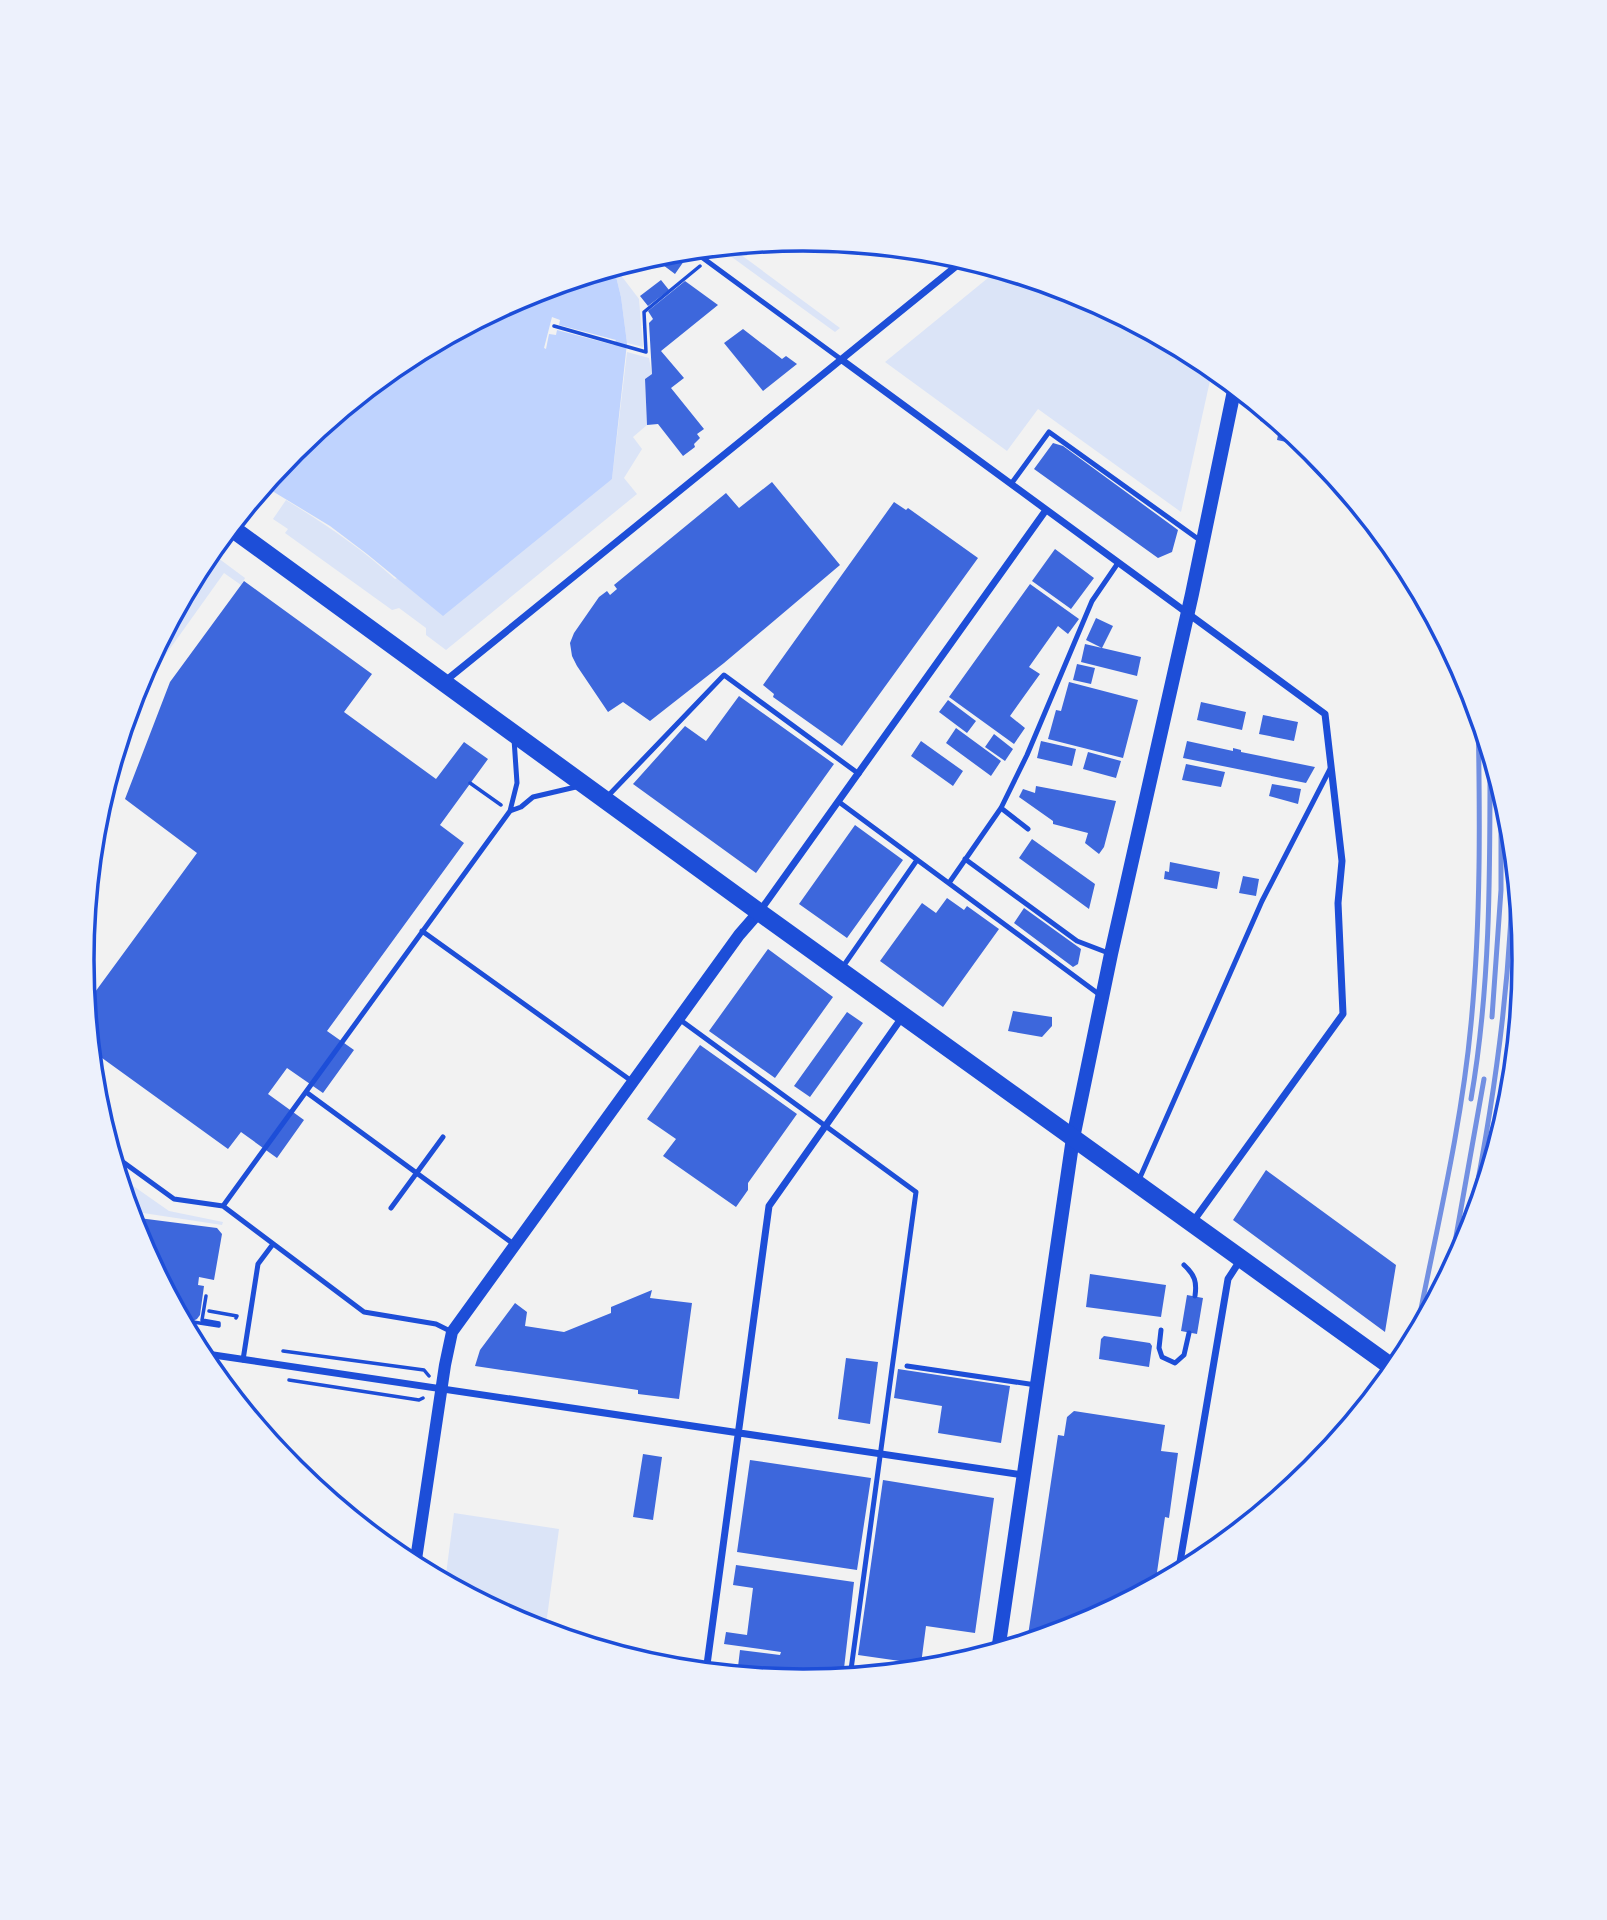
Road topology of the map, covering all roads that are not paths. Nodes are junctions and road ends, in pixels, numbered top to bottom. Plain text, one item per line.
1 (704, 258) edge
2 (954, 268) edge
3 (842, 359) junction
4 (1233, 396) edge
5 (1011, 484) junction
6 (1046, 510) junction
7 (238, 533) edge
8 (1202, 542) junction
9 (1118, 563) junction
10 (1188, 614) junction
11 (443, 682) junction
12 (514, 735) junction
13 (1332, 766) junction
14 (859, 774) junction
15 (583, 785) junction
16 (604, 800) junction
17 (839, 802) junction
18 (1001, 808) junction
19 (510, 811) junction
20 (1028, 829) dead end
21 (965, 859) junction
22 (918, 860) junction
23 (949, 883) junction
24 (759, 912) junction
25 (422, 931) junction
26 (1111, 954) junction
27 (840, 971) junction
28 (1103, 996) junction
29 (903, 1016) junction
30 (679, 1018) junction
31 (633, 1082) junction
32 (306, 1092) junction
33 (826, 1125) junction
34 (443, 1137) dead end
35 (1073, 1138) junction
36 (125, 1163) edge
37 (416, 1173) junction
38 (1137, 1184) junction
39 (223, 1206) junction
40 (391, 1208) dead end
41 (1192, 1223) junction
42 (273, 1244) junction
43 (516, 1245) junction
44 (1242, 1259) junction
45 (1184, 1265) dead end
46 (1195, 1296) dead end
47 (1161, 1330) dead end
48 (452, 1332) junction
49 (1189, 1333) dead end
50 (215, 1355) edge
51 (243, 1360) junction
52 (1386, 1363) edge
53 (907, 1366) dead end
54 (1036, 1385) junction
55 (442, 1390) junction
56 (740, 1433) junction
57 (881, 1454) junction
58 (1024, 1475) junction
59 (417, 1554) edge
60 (1180, 1560) edge
61 (999, 1641) edge
62 (707, 1662) edge
63 (851, 1667) edge

1 - 3 lane
2 - 3 street
3 - 5 street
3 - 11 street
4 - 8 main road
5 - 6 street
5 - 8 lane
6 - 9 street
6 - 14 street
7 - 11 main road
8 - 10 main road
9 - 10 street
9 - 18 lane
10 - 13 street
10 - 26 main road
11 - 12 main road
12 - 15 main road
12 - 19 lane
13 - 38 lane
13 - 41 street
14 - 16 lane
14 - 17 street
15 - 16 main road
15 - 19 lane
16 - 24 main road
17 - 22 lane
17 - 24 street
18 - 20 lane
18 - 21 lane
19 - 25 lane
21 - 23 lane
21 - 26 lane
22 - 23 lane
22 - 27 lane
23 - 28 lane
24 - 27 main road
24 - 30 street
25 - 31 lane
25 - 32 lane
26 - 28 main road
27 - 29 main road
28 - 35 main road
29 - 33 street
29 - 35 main road
30 - 31 street
30 - 33 lane
31 - 43 street
32 - 37 lane
32 - 39 lane
33 - 56 street
33 - 57 lane
34 - 37 lane
35 - 38 main road
35 - 54 main road
36 - 39 lane
37 - 40 lane
37 - 43 lane
38 - 41 main road
39 - 42 lane
41 - 44 main road
42 - 48 lane
42 - 51 lane
43 - 48 street
44 - 52 main road
44 - 60 street
45 - 46 lane
47 - 49 lane
48 - 55 street
50 - 51 street
51 - 55 street
53 - 54 lane
54 - 58 main road
55 - 56 street
55 - 59 street
56 - 57 street
56 - 62 street
57 - 58 street
57 - 63 lane
58 - 61 main road

